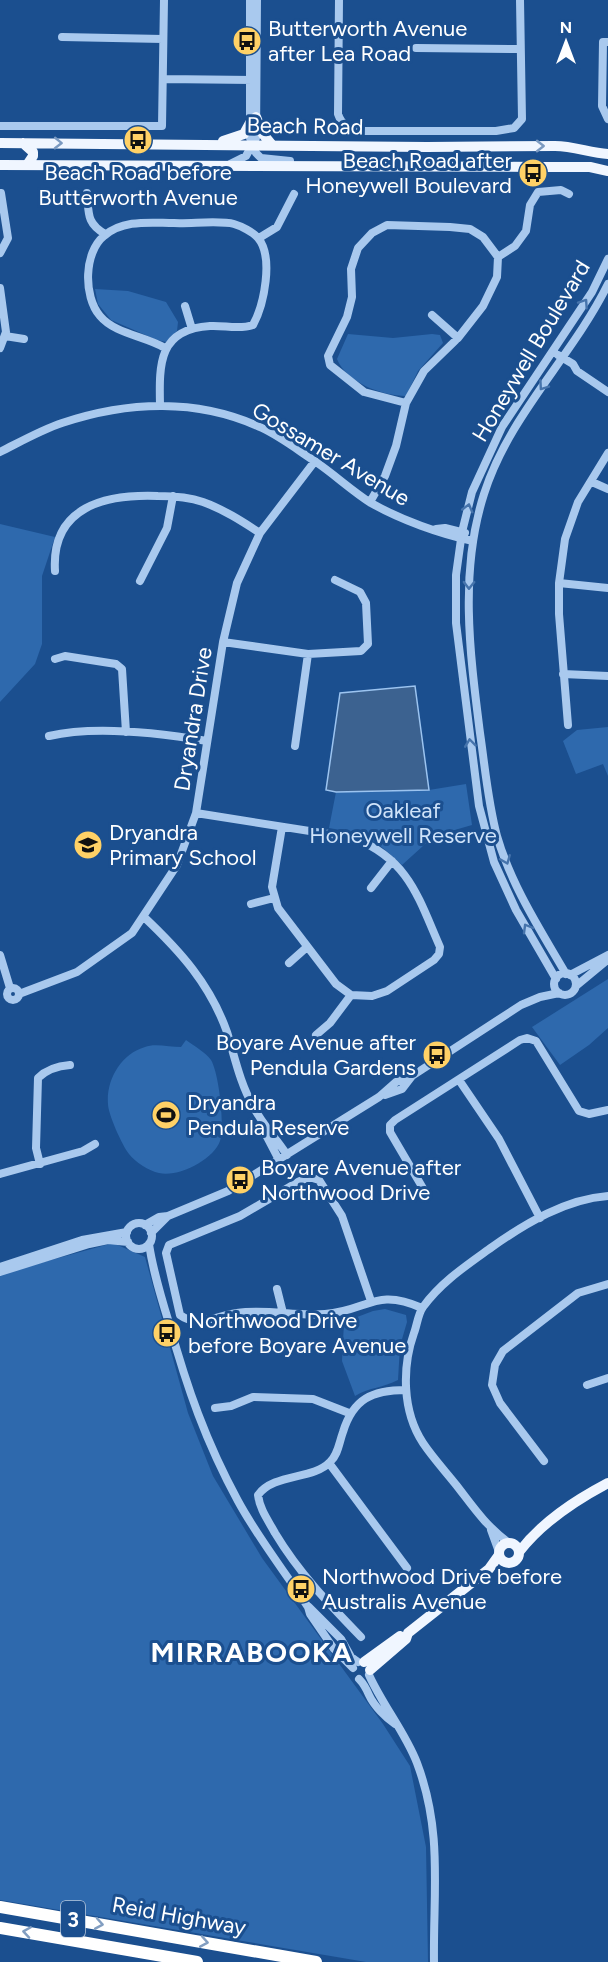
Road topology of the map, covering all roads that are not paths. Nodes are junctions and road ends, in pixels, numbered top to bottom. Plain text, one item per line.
1 (164, 0) edge
2 (250, 0) edge
3 (257, 0) edge
4 (339, 0) edge
5 (520, 0) edge
6 (62, 37) dead end
7 (164, 39) junction
8 (608, 42) edge
9 (416, 48) dead end
10 (520, 49) junction
11 (163, 79) junction
12 (253, 80) junction
13 (608, 119) edge
14 (253, 120) junction
15 (0, 126) edge
16 (0, 143) edge
17 (24, 143) junction
18 (206, 145) junction
19 (254, 145) junction
20 (272, 146) junction
21 (608, 154) edge
22 (0, 165) edge
23 (27, 165) junction
24 (227, 165) junction
25 (305, 166) junction
26 (608, 171) edge
27 (1, 193) edge
28 (87, 193) dead end
29 (294, 194) dead end
30 (569, 194) dead end
31 (105, 234) junction
32 (259, 238) junction
33 (0, 253) edge
34 (498, 257) junction
35 (607, 262) edge
36 (608, 284) edge
37 (0, 288) edge
38 (185, 306) dead end
39 (432, 315) dead end
40 (192, 329) junction
41 (5, 336) junction
42 (458, 338) junction
43 (24, 339) dead end
44 (0, 348) edge
45 (165, 348) junction
46 (550, 354) junction
47 (560, 361) junction
48 (608, 392) edge
49 (406, 403) junction
50 (160, 405) junction
51 (0, 452) edge
52 (608, 453) edge
53 (315, 461) junction
54 (591, 482) junction
55 (608, 489) edge
56 (174, 496) junction
57 (370, 502) junction
58 (260, 533) junction
59 (461, 535) junction
60 (474, 538) junction
61 (55, 571) dead end
62 (335, 580) dead end
63 (140, 581) dead end
64 (559, 583) junction
65 (608, 588) edge
66 (223, 642) junction
67 (308, 654) junction
68 (55, 659) dead end
69 (563, 674) junction
70 (608, 676) edge
71 (479, 723) junction
72 (468, 724) junction
73 (568, 725) dead end
74 (126, 732) junction
75 (49, 736) dead end
76 (207, 741) junction
77 (295, 746) dead end
78 (491, 805) junction
79 (478, 806) junction
80 (196, 813) junction
81 (282, 827) junction
82 (393, 861) junction
83 (371, 888) dead end
84 (274, 898) junction
85 (526, 903) junction
86 (251, 904) dead end
87 (516, 910) junction
88 (144, 917) junction
89 (307, 947) junction
90 (0, 955) edge
91 (608, 955) edge
92 (608, 960) edge
93 (289, 963) dead end
94 (568, 974) junction
95 (556, 986) junction
96 (576, 986) junction
97 (10, 988) junction
98 (19, 994) junction
99 (351, 995) junction
100 (4, 1000) edge
101 (316, 1035) dead end
102 (70, 1065) dead end
103 (459, 1080) junction
104 (608, 1110) edge
105 (96, 1144) dead end
106 (283, 1158) junction
107 (40, 1164) junction
108 (0, 1174) edge
109 (424, 1190) dead end
110 (608, 1196) edge
111 (540, 1218) junction
112 (148, 1229) junction
113 (127, 1232) junction
114 (128, 1242) junction
115 (149, 1244) junction
116 (140, 1249) junction
117 (153, 1264) junction
118 (0, 1266) edge
119 (0, 1272) edge
120 (608, 1284) edge
121 (277, 1289) dead end
122 (371, 1301) junction
123 (422, 1308) junction
124 (283, 1313) junction
125 (608, 1378) edge
126 (587, 1385) dead end
127 (406, 1390) junction
128 (215, 1408) dead end
129 (349, 1413) junction
130 (544, 1461) dead end
131 (329, 1463) junction
132 (608, 1483) edge
133 (491, 1529) junction
134 (513, 1546) junction
135 (501, 1556) junction
136 (407, 1568) dead end
137 (361, 1637) dead end
138 (363, 1667) junction
139 (396, 1725) junction
140 (0, 1907) edge
141 (0, 1928) edge
142 (197, 1962) edge
143 (316, 1962) edge
144 (434, 1962) edge

1 - 7 street
2 - 12 street
3 - 12 street
4 - 10 street
5 - 10 street
6 - 7 street
7 - 11 street
8 - 13 street
9 - 10 street
11 - 12 street
11 - 15 street
12 - 14 street
14 - 18 main road
14 - 19 street
14 - 20 main road
16 - 17 main road, Beach Road
17 -> 18 main road, Beach Road
17 - 23 main road
18 - 19 main road, Beach Road
19 - 20 main road, Beach Road
19 - 24 street
19 - 25 street
20 -> 21 main road, Beach Road
22 - 23 main road, Beach Road
23 - 24 main road, Beach Road
24 - 25 main road, Beach Road
25 - 26 main road, Beach Road
27 - 33 street
28 - 31 street
29 - 32 street
30 - 34 street
31 - 32 street
31 - 45 street
32 - 40 street
34 - 42 street
34 - 49 street
46 -> 35 street, Honeywell Boulevard
36 - 47 street, Honeywell Boulevard
37 - 41 street
38 - 40 street
39 - 42 street
40 - 45 street
41 - 43 street
41 - 44 street
42 - 49 street
45 - 50 street
46 - 47 street
59 -> 46 street, Honeywell Boulevard
47 - 48 street
47 -> 60 street, Honeywell Boulevard
49 - 57 street
50 - 51 street, Gossamer Avenue
50 - 53 street, Gossamer Avenue
52 - 54 street
53 - 57 street, Gossamer Avenue
53 - 58 street, Dryandra Drive
54 - 55 street
54 - 64 street
56 - 58 street
56 - 61 street
56 - 63 street
57 - 59 street, Gossamer Avenue
58 - 66 street, Dryandra Drive
59 - 60 street, Gossamer Avenue
59 - 72 street, Honeywell Boulevard
60 -> 71 street, Honeywell Boulevard
62 - 67 street
64 - 65 street
64 - 69 street
66 - 67 street
66 - 76 street, Dryandra Drive
67 - 77 street
68 - 74 street
69 - 70 street
69 - 73 street
71 - 72 street
71 - 78 street, Honeywell Boulevard
79 -> 72 street, Honeywell Boulevard
74 - 75 street
74 - 76 street
76 - 80 street, Dryandra Drive
78 - 79 street
78 -> 85 street, Honeywell Boulevard
79 - 87 street, Honeywell Boulevard
80 - 81 street
80 - 88 street, Dryandra Drive
81 - 82 street
81 - 84 street
82 - 83 street
82 - 99 street
84 - 86 street
84 - 89 street
85 - 87 street
85 - 94 street, Honeywell Boulevard
95 -> 87 street, Honeywell Boulevard
88 - 98 street, Dryandra Drive
88 - 106 street
89 - 93 street
89 - 99 street
90 - 97 street
91 - 94 street
92 - 96 street
94 - 95 street
94 - 96 street, Honeywell Boulevard
95 - 96 street
95 - 106 street
97 - 98 street
97 - 100 street, Dryandra Drive
98 - 100 street, Dryandra Drive
99 - 101 street
102 - 107 street
103 - 104 street
103 - 109 street
103 - 111 street
105 - 107 street
106 - 112 street
107 - 108 street
110 - 111 street
111 - 123 street
112 - 113 street
112 - 115 street
113 - 114 street
113 - 118 street
114 - 116 street
114 - 119 street
115 - 116 street
115 - 117 street
116 - 117 street
117 - 138 street
120 - 130 street
121 - 124 street
122 - 123 street
122 - 124 street
122 - 124 street
123 - 127 street
125 - 126 street
127 - 129 street
127 - 133 street
128 - 129 street
129 - 131 street
131 - 136 street
131 - 137 street
132 - 134 main road
133 - 134 street
133 - 135 street
134 - 135 main road
134 - 135 main road
135 - 138 main road
138 - 139 street
138 - 139 street
139 - 144 street
140 -> 143 highway, Reid Highway / 3
142 -> 141 highway, Reid Highway / 3

